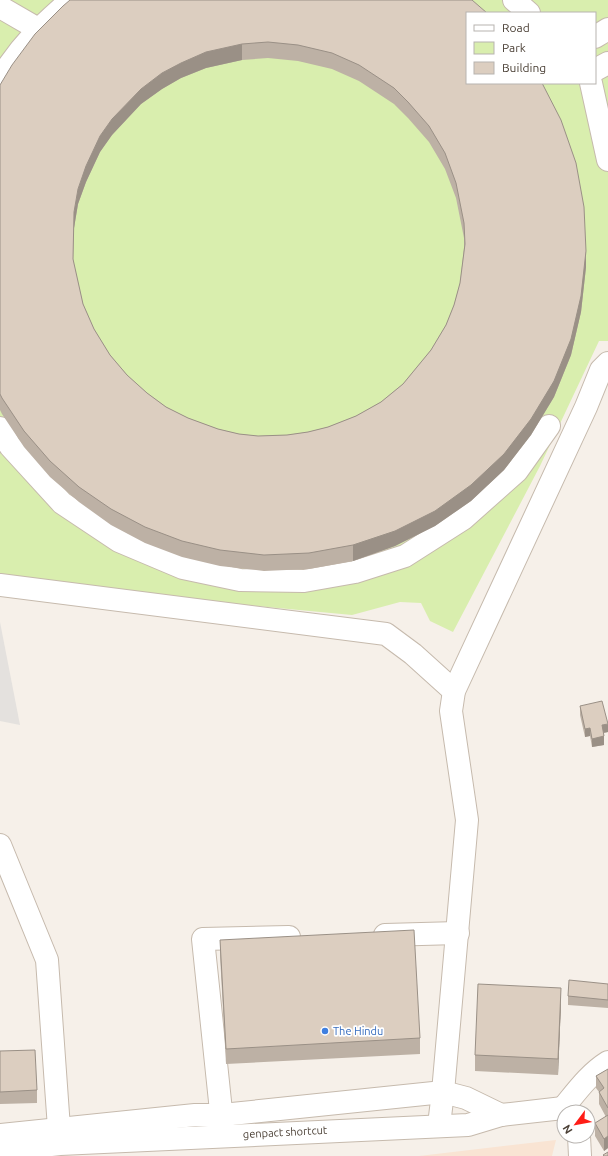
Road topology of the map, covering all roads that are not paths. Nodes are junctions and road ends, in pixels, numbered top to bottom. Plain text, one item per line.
1 (72, 0) edge
2 (514, 0) edge
3 (0, 7) edge
4 (528, 12) edge
5 (608, 28) edge
6 (38, 29) junction
7 (596, 36) edge
8 (608, 63) edge
9 (596, 69) edge
10 (0, 79) edge
11 (591, 84) edge
12 (608, 160) edge
13 (608, 363) edge
14 (549, 426) dead end
15 (0, 428) edge
16 (0, 585) edge
17 (454, 691) junction
18 (0, 845) edge
19 (458, 933) junction
20 (368, 935) edge
21 (305, 937) edge
22 (608, 1062) edge
23 (443, 1092) junction
24 (569, 1104) edge
25 (556, 1111) edge
26 (501, 1115) junction
27 (223, 1125) junction
28 (438, 1125) junction
29 (59, 1128) junction
30 (0, 1135) edge
31 (579, 1144) edge
32 (0, 1151) edge
33 (580, 1156) edge

1 - 6 street
2 - 4 street
3 - 6 street
5 - 7 street
6 - 10 street
8 - 9 street
11 - 12 street
13 - 17 street
14 - 15 street
16 - 17 street
17 - 19 street
18 - 29 street
19 - 20 street
19 - 23 street
21 - 27 street
22 - 24 street
23 - 26 street
23 - 27 street
23 - 28 street
25 - 26 street, genpact shortcut
26 - 28 street, genpact shortcut
27 - 28 street, genpact shortcut
27 - 29 street
27 - 32 street, genpact shortcut
29 - 30 street
31 - 33 street

